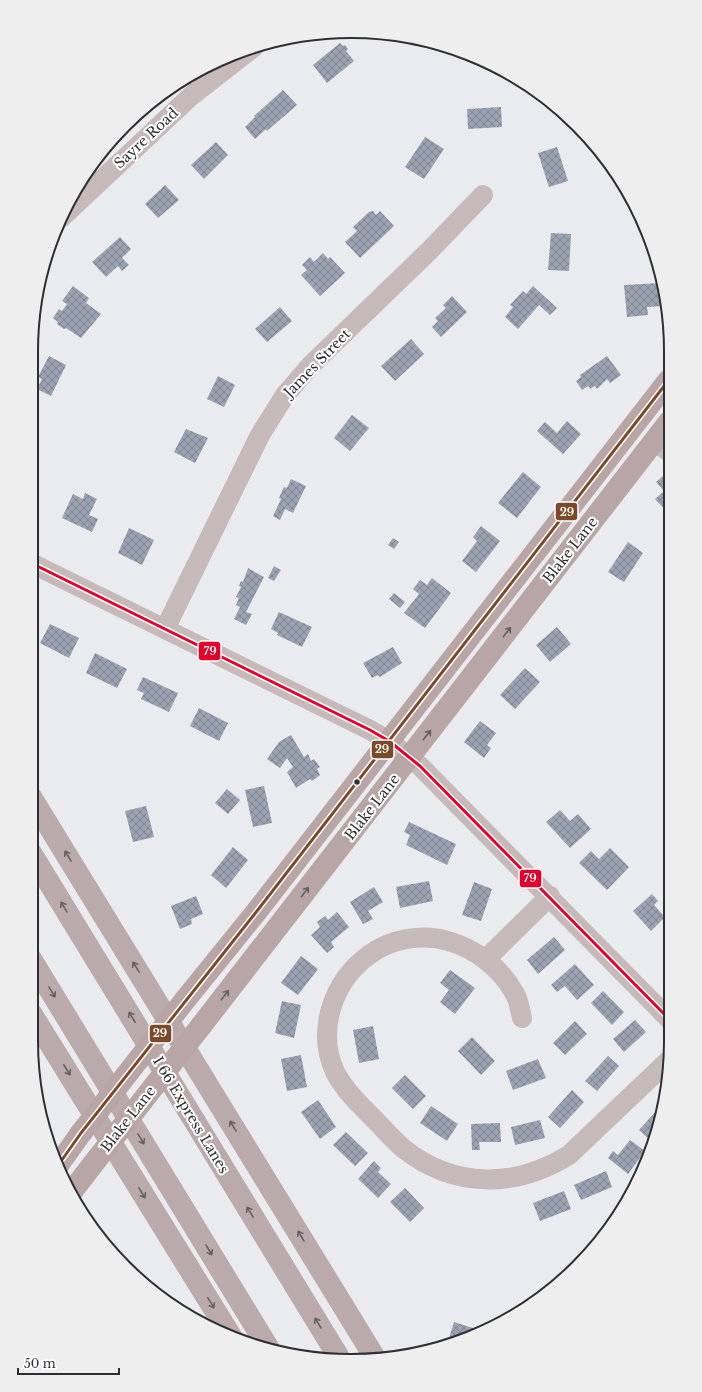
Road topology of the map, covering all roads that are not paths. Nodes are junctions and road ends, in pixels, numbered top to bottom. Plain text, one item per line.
1 (238, 59) edge
2 (483, 195) dead end
3 (74, 206) edge
4 (664, 386) edge
5 (661, 447) edge
6 (38, 566) edge
7 (165, 629) junction
8 (389, 742) junction
9 (410, 758) junction
10 (38, 808) edge
11 (38, 864) edge
12 (550, 896) junction
13 (486, 959) junction
14 (38, 970) edge
15 (664, 1014) edge
16 (522, 1018) dead end
17 (38, 1024) edge
18 (662, 1066) edge
19 (62, 1160) edge
20 (75, 1188) edge
21 (226, 1328) edge
22 (264, 1341) edge
23 (336, 1353) edge
24 (372, 1353) edge

1 - 3 street, Sayre Road
2 - 7 street, James Street
4 - 8 main road, Blake Lane
9 -> 5 main road, Blake Lane
6 - 7 street
7 - 8 street
8 - 9 street
8 - 19 main road, Blake Lane, bridge
9 - 12 street
20 -> 9 main road, Blake Lane, bridge
24 -> 10 highway
23 -> 11 highway, I 66 Express Lanes
12 - 13 street
12 - 15 street
13 - 16 street
13 - 18 street
14 -> 22 highway
17 -> 21 highway

